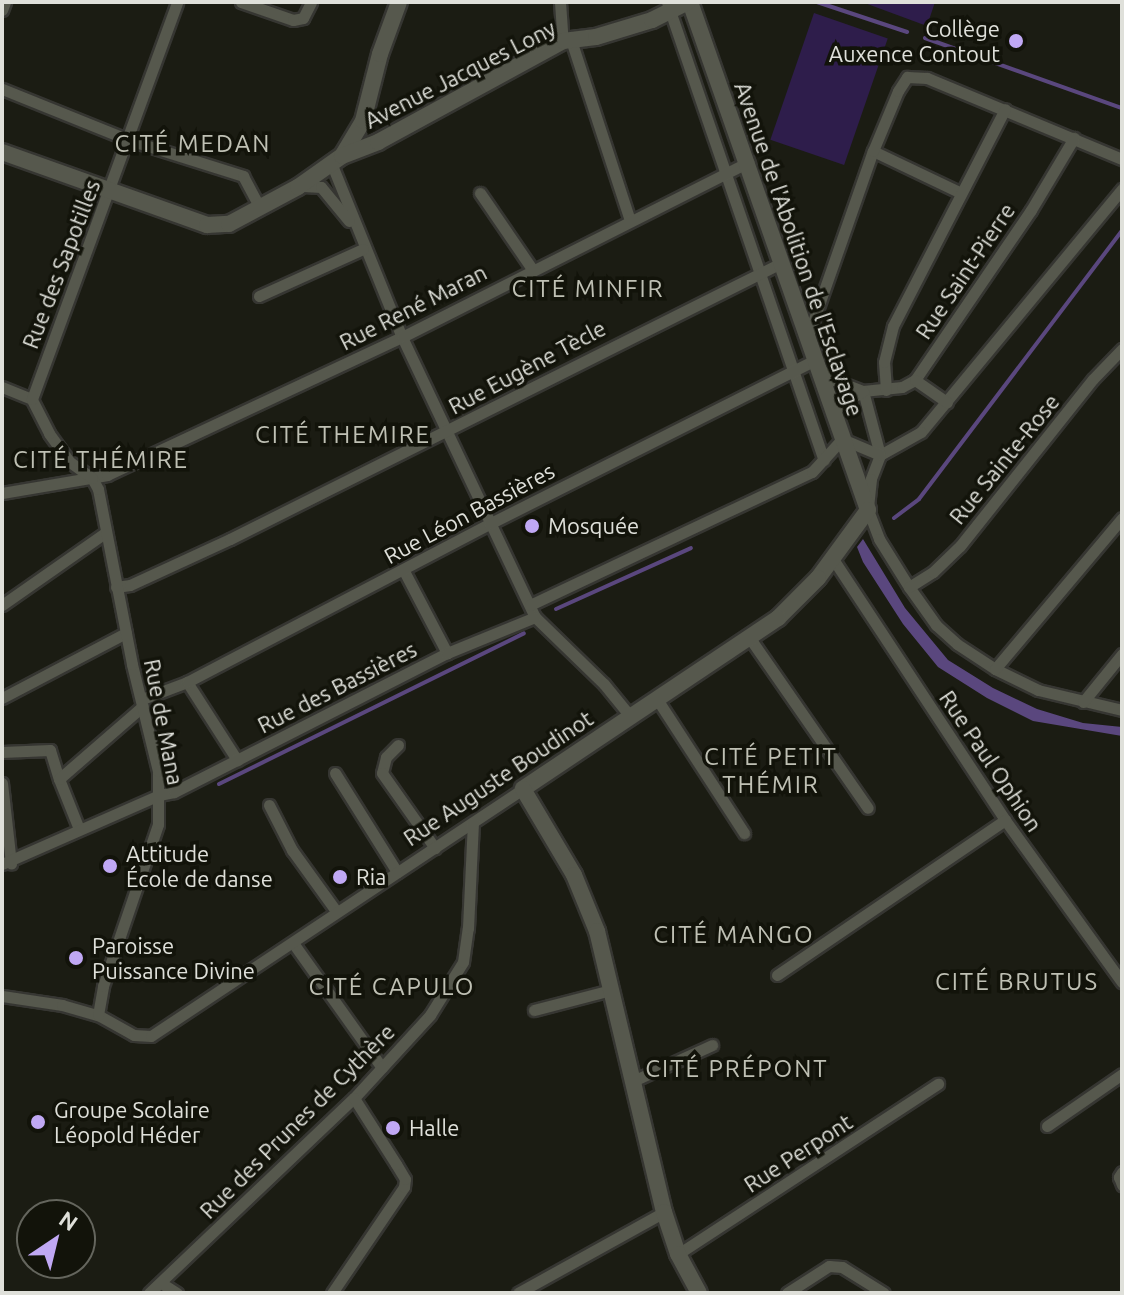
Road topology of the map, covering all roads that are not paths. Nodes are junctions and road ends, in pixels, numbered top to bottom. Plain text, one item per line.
1 (5, 2) edge
2 (177, 2) edge
3 (241, 2) edge
4 (311, 2) edge
5 (399, 2) edge
6 (560, 2) edge
7 (689, 2) edge
8 (669, 7) edge
9 (2, 10) edge
10 (567, 41) junction
11 (2, 89) edge
12 (1005, 109) junction
13 (363, 121) junction
14 (1074, 138) junction
15 (129, 140) junction
16 (378, 142) junction
17 (873, 151) junction
18 (2, 152) edge
19 (1122, 159) edge
20 (337, 160) junction
21 (748, 162) junction
22 (723, 174) junction
23 (298, 187) junction
24 (1122, 189) edge
25 (110, 192) junction
26 (959, 192) junction
27 (480, 193) dead end
28 (260, 208) junction
29 (630, 221) junction
30 (354, 228) junction
31 (363, 249) junction
32 (781, 263) junction
33 (532, 269) junction
34 (758, 274) junction
35 (259, 296) dead end
36 (402, 337) junction
37 (807, 340) junction
38 (1122, 349) edge
39 (816, 364) junction
40 (794, 371) junction
41 (915, 380) junction
42 (2, 387) edge
43 (886, 390) junction
44 (863, 391) junction
45 (32, 399) junction
46 (947, 402) junction
47 (833, 414) junction
48 (447, 433) junction
49 (842, 439) junction
50 (880, 455) junction
51 (824, 460) junction
52 (92, 478) junction
53 (2, 493) edge
54 (868, 510) junction
55 (1122, 518) edge
56 (489, 524) junction
57 (105, 533) junction
58 (833, 559) junction
59 (404, 571) junction
60 (116, 587) junction
61 (909, 587) junction
62 (2, 605) edge
63 (530, 605) junction
64 (535, 617) junction
65 (126, 633) junction
66 (749, 637) junction
67 (447, 653) junction
68 (1122, 654) edge
69 (995, 669) junction
70 (187, 682) junction
71 (2, 698) edge
72 (657, 699) junction
73 (1083, 702) junction
74 (142, 703) junction
75 (1122, 710) edge
76 (630, 716) junction
77 (398, 745) dead end
78 (2, 752) edge
79 (237, 760) junction
80 (335, 773) dead end
81 (59, 779) junction
82 (2, 783) edge
83 (523, 789) junction
84 (159, 795) junction
85 (3, 796) edge
86 (269, 805) dead end
87 (868, 808) dead end
88 (1005, 820) junction
89 (473, 823) junction
90 (79, 829) junction
91 (744, 833) dead end
92 (435, 848) junction
93 (6, 863) edge
94 (397, 872) junction
95 (336, 911) junction
96 (293, 943) junction
97 (777, 975) dead end
98 (1122, 982) edge
99 (611, 990) junction
100 (2, 996) edge
101 (534, 1010) dead end
102 (98, 1015) junction
103 (712, 1045) dead end
104 (382, 1068) junction
105 (1122, 1074) edge
106 (633, 1081) junction
107 (938, 1084) dead end
108 (354, 1098) junction
109 (1047, 1126) dead end
110 (1122, 1172) edge
111 (1122, 1185) edge
112 (664, 1212) junction
113 (678, 1254) junction
114 (161, 1283) junction
115 (801, 1289) edge
116 (149, 1293) edge
117 (177, 1293) edge
118 (332, 1293) edge
119 (518, 1293) edge
120 (699, 1293) edge
121 (787, 1293) edge
122 (884, 1293) edge

1 - 9 street
2 - 15 street, Rue des Sapotilles
3 - 4 street
5 - 13 street
6 - 10 street
7 - 8 street, Avenue Jacques Lony
7 - 21 street, Avenue de l'Abolition de l'Esclavage
8 - 10 street, Avenue Jacques Lony
8 - 22 street, Avenue de l'Abolition de l'Esclavage
10 - 16 street, Avenue Jacques Lony
10 - 29 street
11 - 15 street
12 - 14 street
12 - 17 street
12 - 26 street
13 - 16 street
13 - 20 street
14 - 19 street
14 - 41 street, Rue Saint-Pierre
15 - 25 street, Rue des Sapotilles
15 - 28 street
16 - 20 street, Avenue Jacques Lony
17 - 26 street
17 - 37 street
18 - 25 street
20 - 23 street
20 - 30 street
21 - 22 street, Rue René Maran
21 - 32 street, Avenue de l'Abolition de l'Esclavage
22 - 29 street, Rue René Maran
22 - 34 street, Avenue de l'Abolition de l'Esclavage
23 - 28 street
23 - 30 street
24 - 46 street
25 - 28 street
25 - 45 street, Rue des Sapotilles
26 - 43 street
27 - 33 street
29 - 33 street, Rue René Maran
30 - 31 street
31 - 35 street
31 - 36 street
32 - 34 street, Rue Eugène Tècle
32 - 37 street, Avenue de l'Abolition de l'Esclavage
33 - 36 street, Rue René Maran
34 - 40 street, Avenue de l'Abolition de l'Esclavage
34 - 48 street, Rue Eugène Tècle
36 - 48 street
36 - 52 street, Rue René Maran
37 - 39 street, Avenue de l'Abolition de l'Esclavage
38 - 61 street, Rue Sainte-Rose
39 - 40 street, Rue Léon Bassières
39 - 44 street
39 - 47 street, Avenue de l'Abolition de l'Esclavage
40 - 51 street, Avenue de l'Abolition de l'Esclavage
40 - 56 street, Rue Léon Bassières
41 - 43 street
41 - 46 street
42 - 45 street
43 - 44 street
44 - 47 street
44 - 50 street
45 - 52 street
46 - 50 street
47 - 49 street, Avenue de l'Abolition de l'Esclavage
48 - 56 street
48 - 60 street, Rue Eugène Tècle
49 - 50 street
49 - 51 street
49 - 54 street, Avenue de l'Abolition de l'Esclavage
50 - 54 street
51 - 63 street
52 - 53 street, Rue René Maran
52 - 57 street, Rue de Mana
54 - 58 street, Rue Auguste Boudinot
54 - 61 street
55 - 69 street
56 - 59 street, Rue Léon Bassières
56 - 63 street
57 - 60 street, Rue de Mana
57 - 62 street
58 - 66 street, Rue Auguste Boudinot
58 - 88 street, Rue Paul Ophion
59 - 67 street
59 - 70 street, Rue Léon Bassières
60 - 65 street, Rue de Mana
61 - 69 street
63 - 64 street
64 - 67 street, Rue des Bassières
64 - 76 street
65 - 71 street
65 - 74 street, Rue de Mana
66 - 72 street, Rue Auguste Boudinot
66 - 87 street
67 - 79 street, Rue des Bassières
68 - 73 street
69 - 73 street
70 - 74 street, Rue Léon Bassières
70 - 79 street
72 - 76 street, Rue Auguste Boudinot
72 - 91 street
73 - 75 street
74 - 81 street
74 - 84 street, Rue de Mana
76 - 83 street, Rue Auguste Boudinot
77 - 92 street
78 - 81 street
79 - 84 street, Rue des Bassières
80 - 94 street
81 - 90 street
82 - 85 street
83 - 89 street, Rue Auguste Boudinot
83 - 99 street
84 - 90 street, Rue des Bassières
84 - 102 street, Rue de Mana
85 - 93 street
86 - 95 street
88 - 97 street
88 - 98 street, Rue Paul Ophion
89 - 92 street, Rue Auguste Boudinot
89 - 104 street, Rue des Prunes de Cythère
90 - 93 street, Rue des Bassières
92 - 94 street, Rue Auguste Boudinot
94 - 95 street, Rue Auguste Boudinot
95 - 96 street, Rue Auguste Boudinot
96 - 102 street, Rue Auguste Boudinot
96 - 104 street
99 - 101 street
99 - 106 street
100 - 102 street
103 - 106 street
104 - 108 street, Rue des Prunes de Cythère
105 - 109 street
106 - 112 street
107 - 113 street, Rue Perpont
108 - 114 street, Rue des Prunes de Cythère
108 - 118 street
110 - 111 street
112 - 113 street
112 - 119 street
113 - 120 street
114 - 116 street, Rue des Prunes de Cythère
114 - 117 street
115 - 121 street
115 - 122 street

